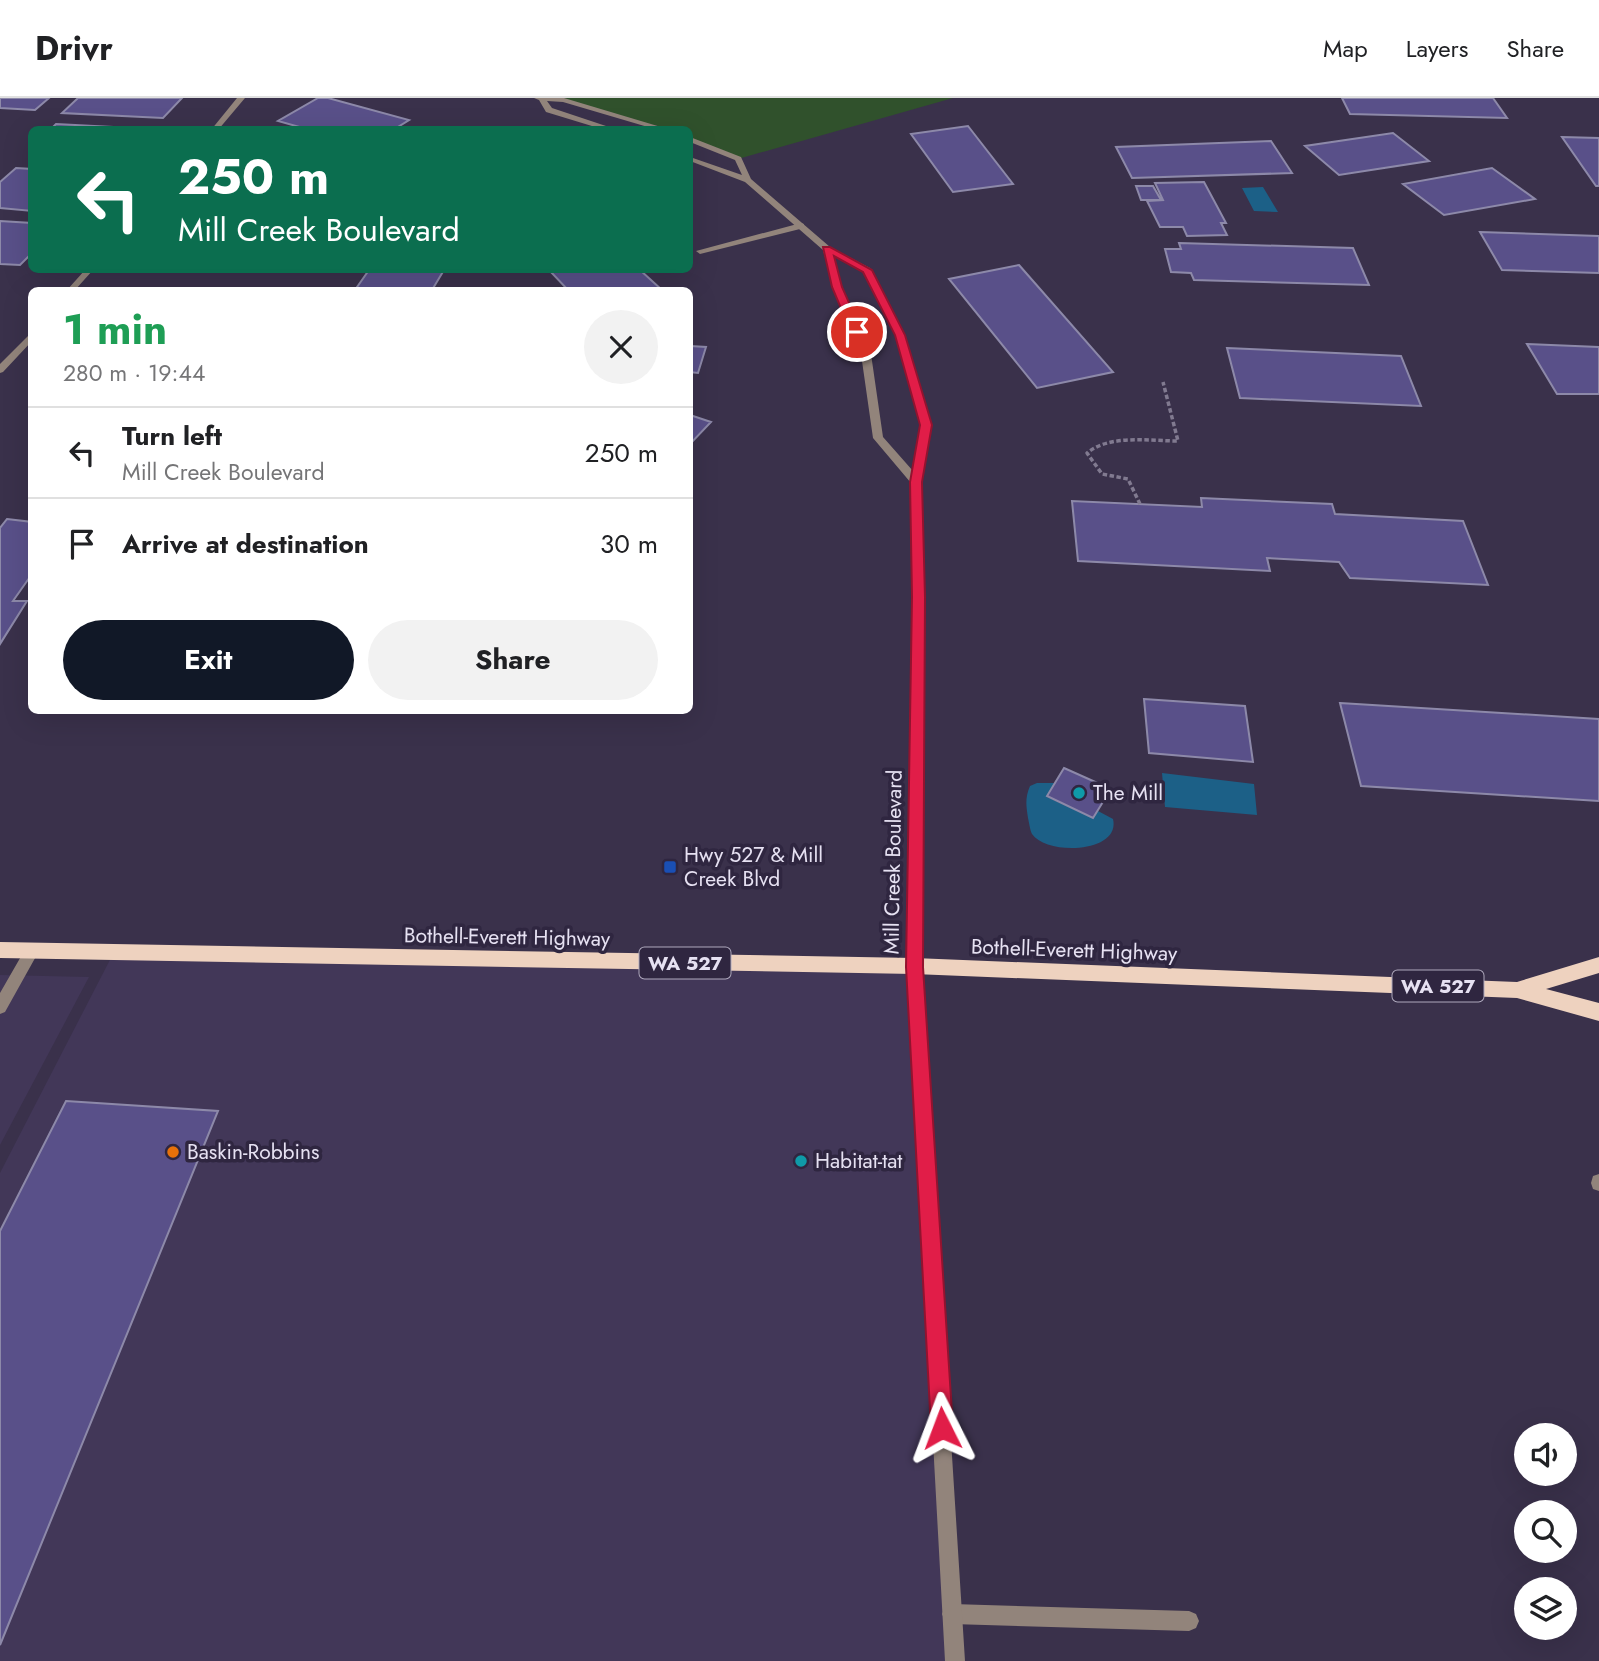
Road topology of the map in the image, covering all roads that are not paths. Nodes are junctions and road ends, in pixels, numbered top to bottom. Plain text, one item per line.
1 (241, 98) edge
2 (540, 98) edge
3 (217, 126) edge
4 (602, 126) edge
5 (654, 126) edge
6 (693, 140) edge
7 (693, 160) edge
8 (748, 180) junction
9 (802, 226) junction
10 (827, 249) junction
11 (700, 251) dead end
12 (86, 273) edge
13 (74, 287) edge
14 (28, 339) edge
15 (0, 370) edge
16 (916, 482) junction
17 (0, 950) edge
18 (32, 951) junction
19 (1599, 965) edge
20 (914, 967) junction
21 (1517, 990) junction
22 (0, 1007) edge
23 (1599, 1012) edge
24 (952, 1614) junction
25 (1189, 1621) dead end
26 (955, 1661) edge

1 - 3 street
2 - 4 street
2 - 5 street
6 - 8 street, Mill Creek Boulevard
7 - 8 street, Mill Creek Boulevard
8 - 9 street, Mill Creek Boulevard
9 - 10 street, Mill Creek Boulevard
9 - 11 street
10 - 16 street
10 - 16 street, Mill Creek Boulevard
12 - 13 street
14 - 15 street
16 - 20 street, Mill Creek Boulevard
17 - 18 main road, Bothell-Everett Highway / WA 527
18 - 20 main road, Bothell-Everett Highway / WA 527
18 - 22 street
19 - 21 main road, Bothell-Everett Highway / WA 527
20 - 21 main road, Bothell-Everett Highway / WA 527
20 - 24 street, Mill Creek Boulevard
21 - 23 main road, Bothell-Everett Highway / WA 527
24 - 25 street
24 - 26 street, Mill Creek Boulevard

